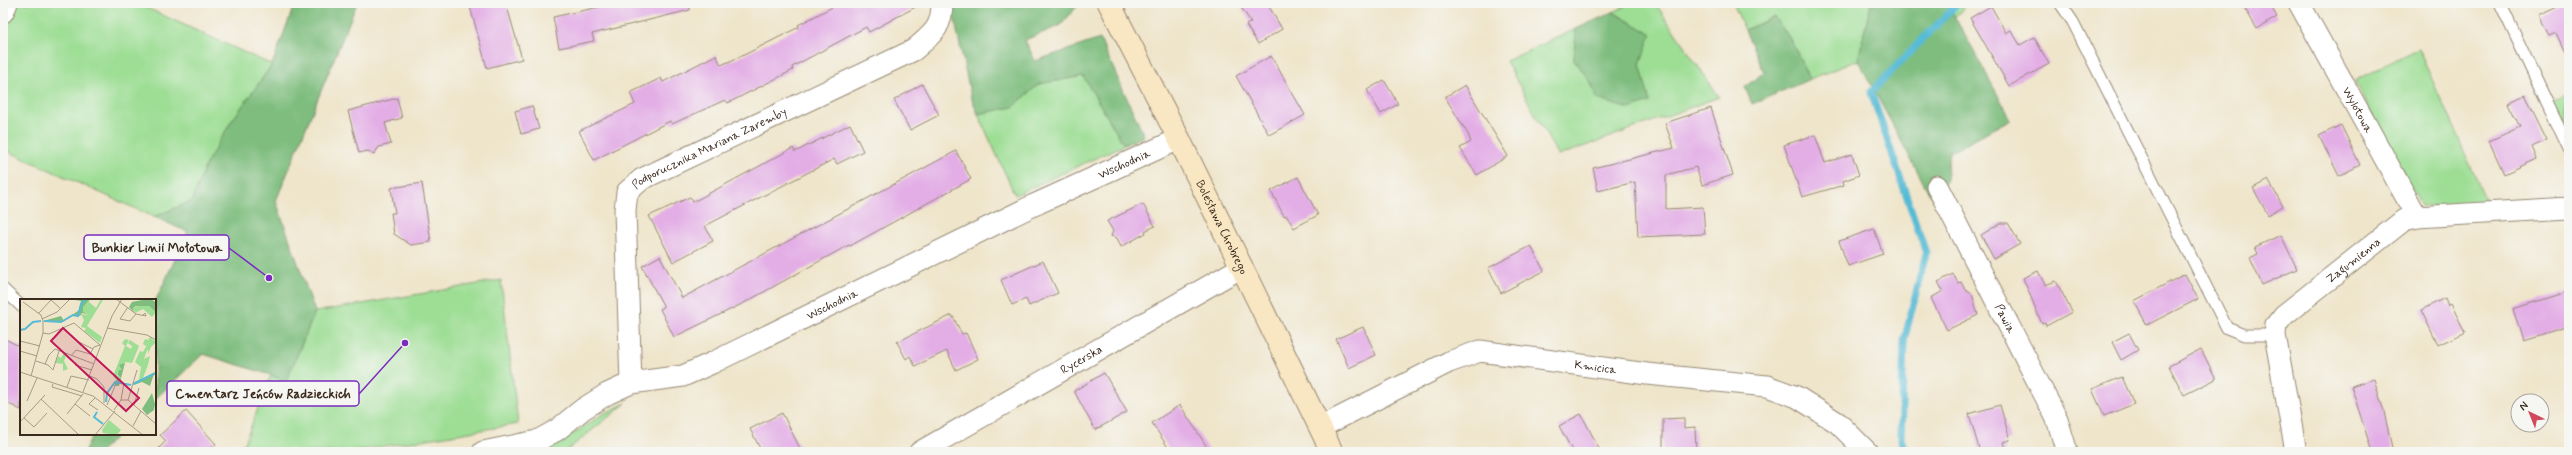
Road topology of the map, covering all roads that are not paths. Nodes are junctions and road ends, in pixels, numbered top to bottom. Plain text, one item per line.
1 (7, 3) edge
2 (942, 3) edge
3 (1109, 3) edge
4 (2060, 3) edge
5 (2299, 3) edge
6 (2500, 3) edge
7 (3, 12) edge
8 (1179, 139) junction
9 (2569, 149) edge
10 (1938, 186) dead end
11 (2569, 208) edge
12 (2417, 216) junction
13 (1242, 267) junction
14 (3, 289) edge
15 (20, 305) edge
16 (2275, 335) junction
17 (631, 383) junction
18 (1320, 427) junction
19 (483, 452) edge
20 (920, 452) edge
21 (1332, 452) edge
22 (1867, 452) edge
23 (2067, 452) edge
24 (2296, 452) edge

1 - 7 street
2 - 17 street, Podporucznika Mariana Zaremby
3 - 8 street, Bolesława Chrobrego
4 - 16 lane
5 - 12 street, Wylotowa
6 - 9 lane
8 - 13 street, Bolesława Chrobrego
8 - 17 street, Wschodnia
10 - 23 street, Pawia
11 - 12 street, Zagumienna
12 - 16 street, Zagumienna
13 - 18 street, Bolesława Chrobrego
13 - 20 street, Rycerska
14 - 15 lane
16 - 24 street
17 - 19 street, Wschodnia
18 - 21 street, Bolesława Chrobrego
18 - 22 street, Kmicica

